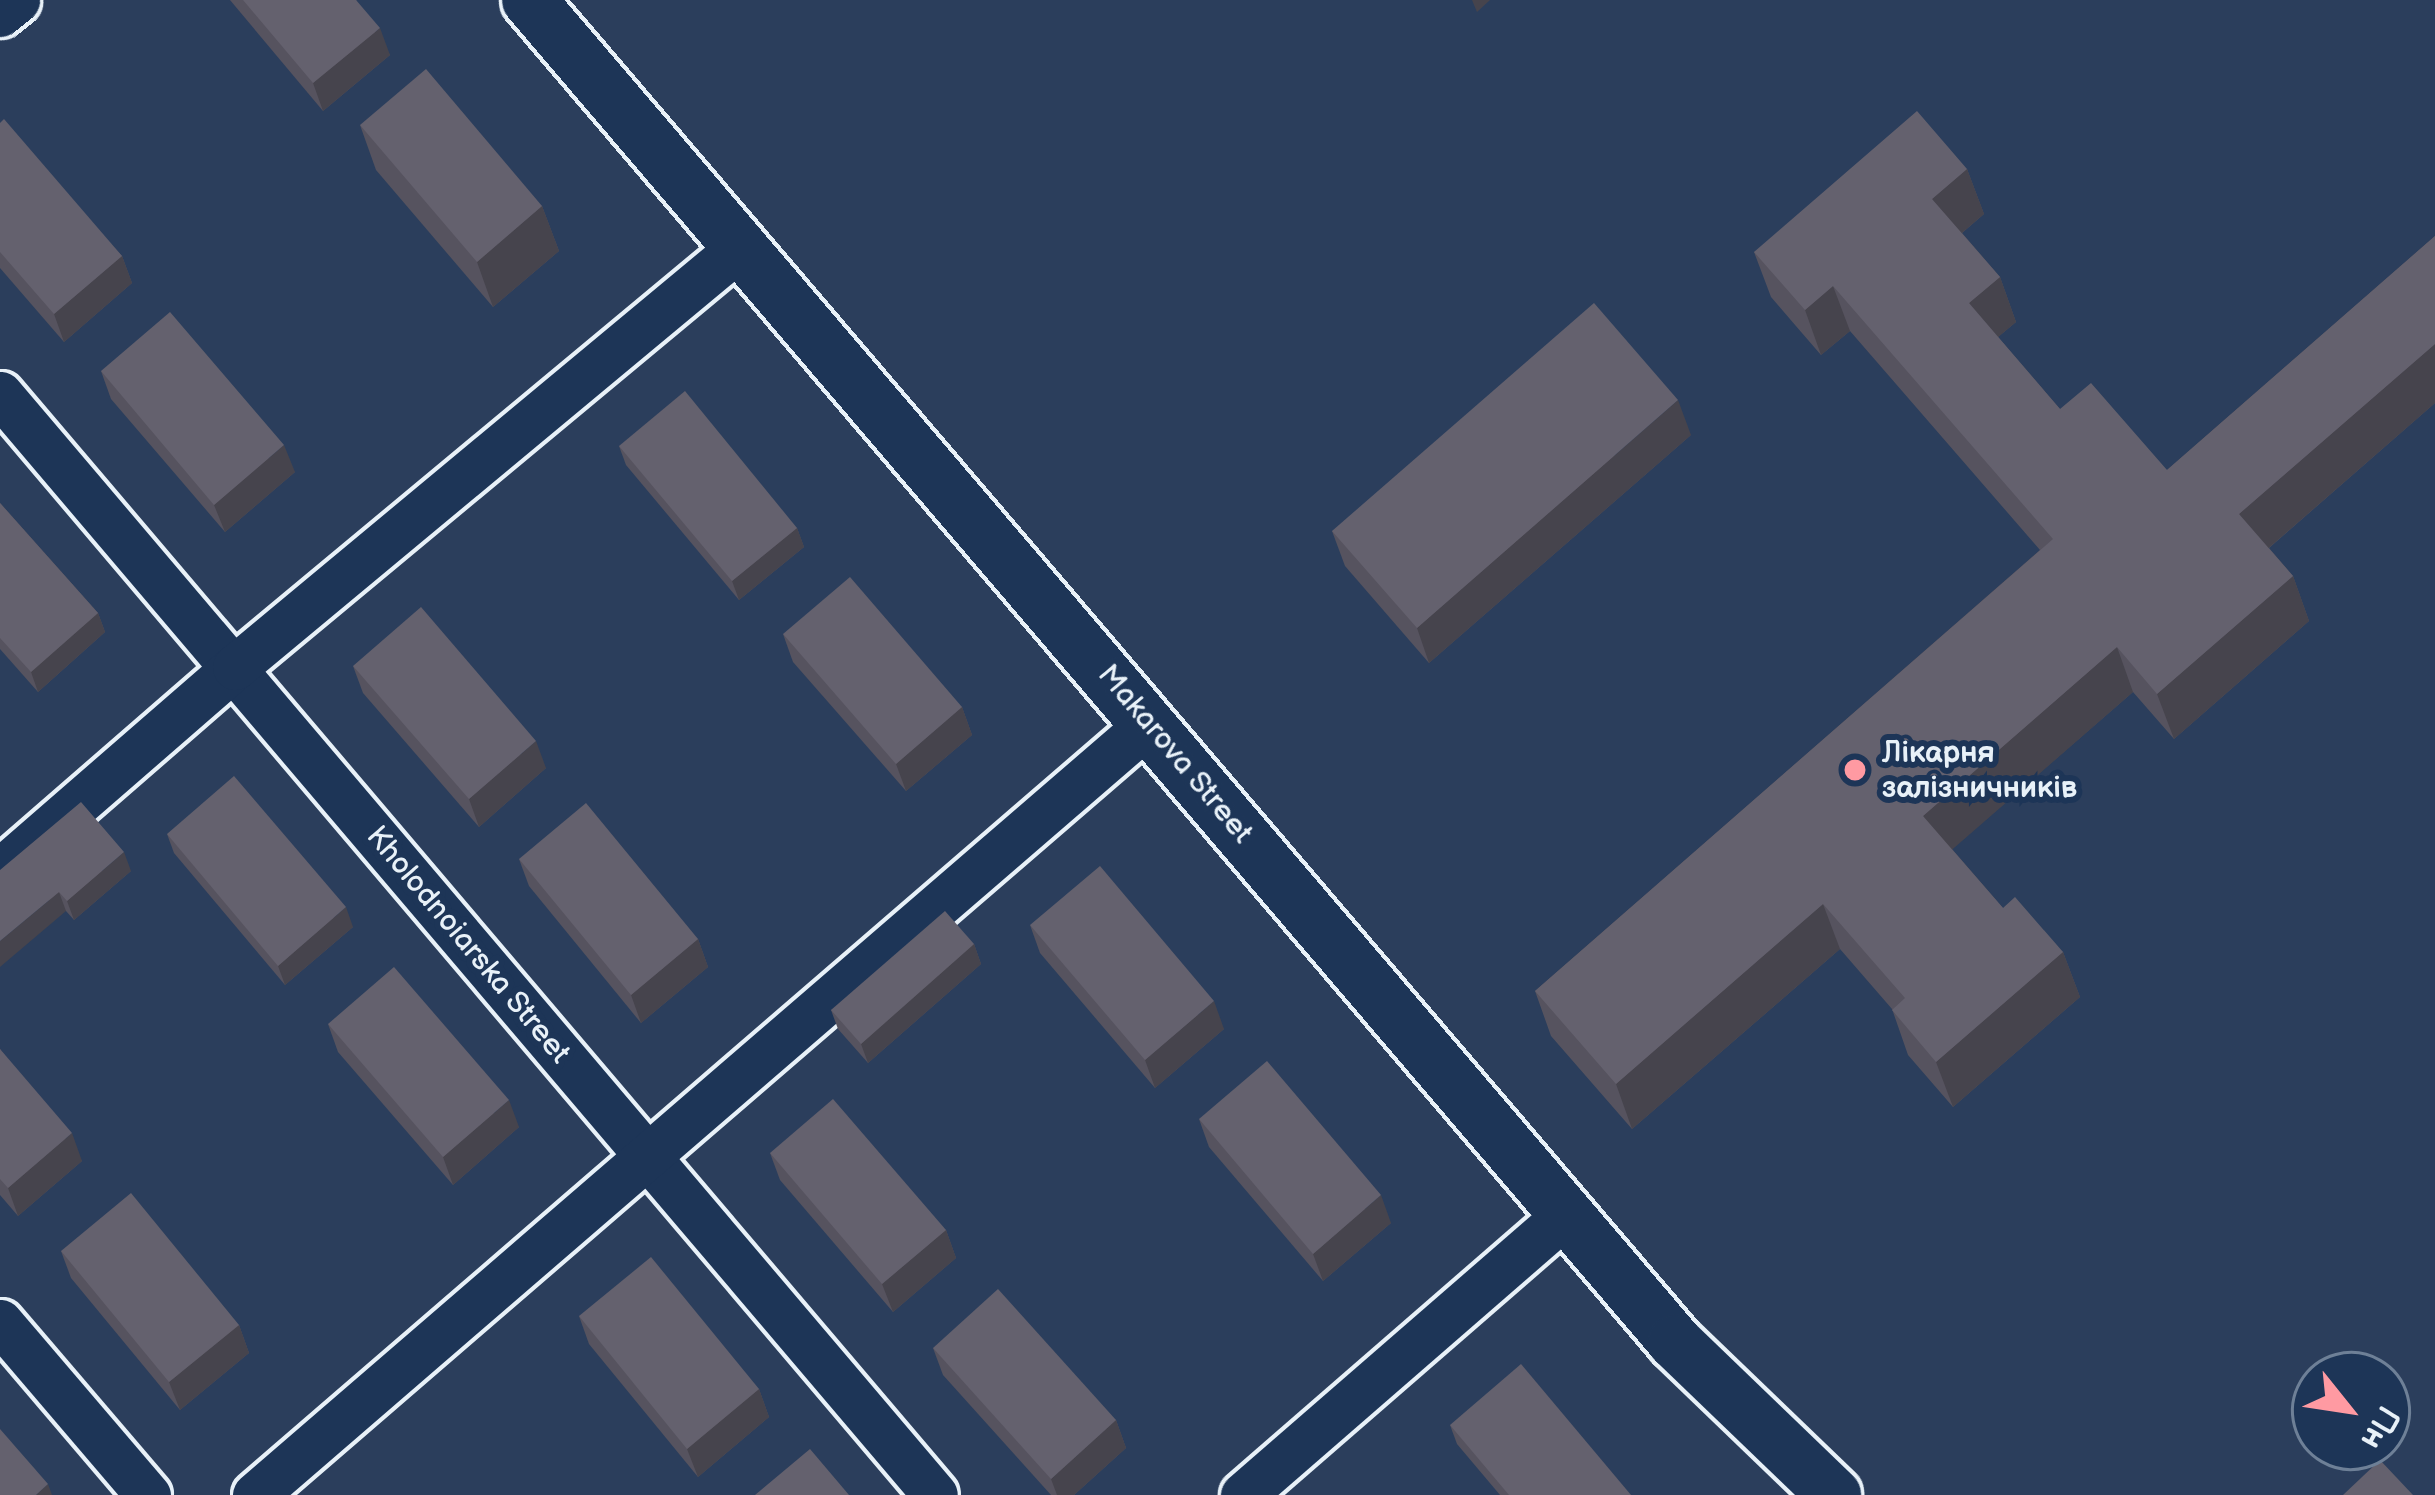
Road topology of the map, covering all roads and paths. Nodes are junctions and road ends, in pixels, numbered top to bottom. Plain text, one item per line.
1 (17, 0) edge
2 (529, 0) edge
3 (0, 14) edge
4 (740, 247) junction
5 (0, 394) edge
6 (235, 667) junction
7 (1149, 723) junction
8 (0, 871) edge
9 (646, 1157) junction
10 (1566, 1214) junction
11 (0, 1322) edge
12 (148, 1495) edge
13 (255, 1495) edge
14 (935, 1495) edge
15 (1243, 1495) edge
16 (1834, 1495) edge

1 - 3 street
2 - 4 street, Makarova Street
4 - 6 street
4 - 7 street, Makarova Street
5 - 6 street, Kholodnoiarska Street
6 - 8 street
6 - 9 street, Kholodnoiarska Street
7 - 9 street
7 - 10 street, Makarova Street
9 - 13 street
9 - 14 street, Kholodnoiarska Street
10 - 15 street
10 - 16 street, Makarova Street
11 - 12 street

